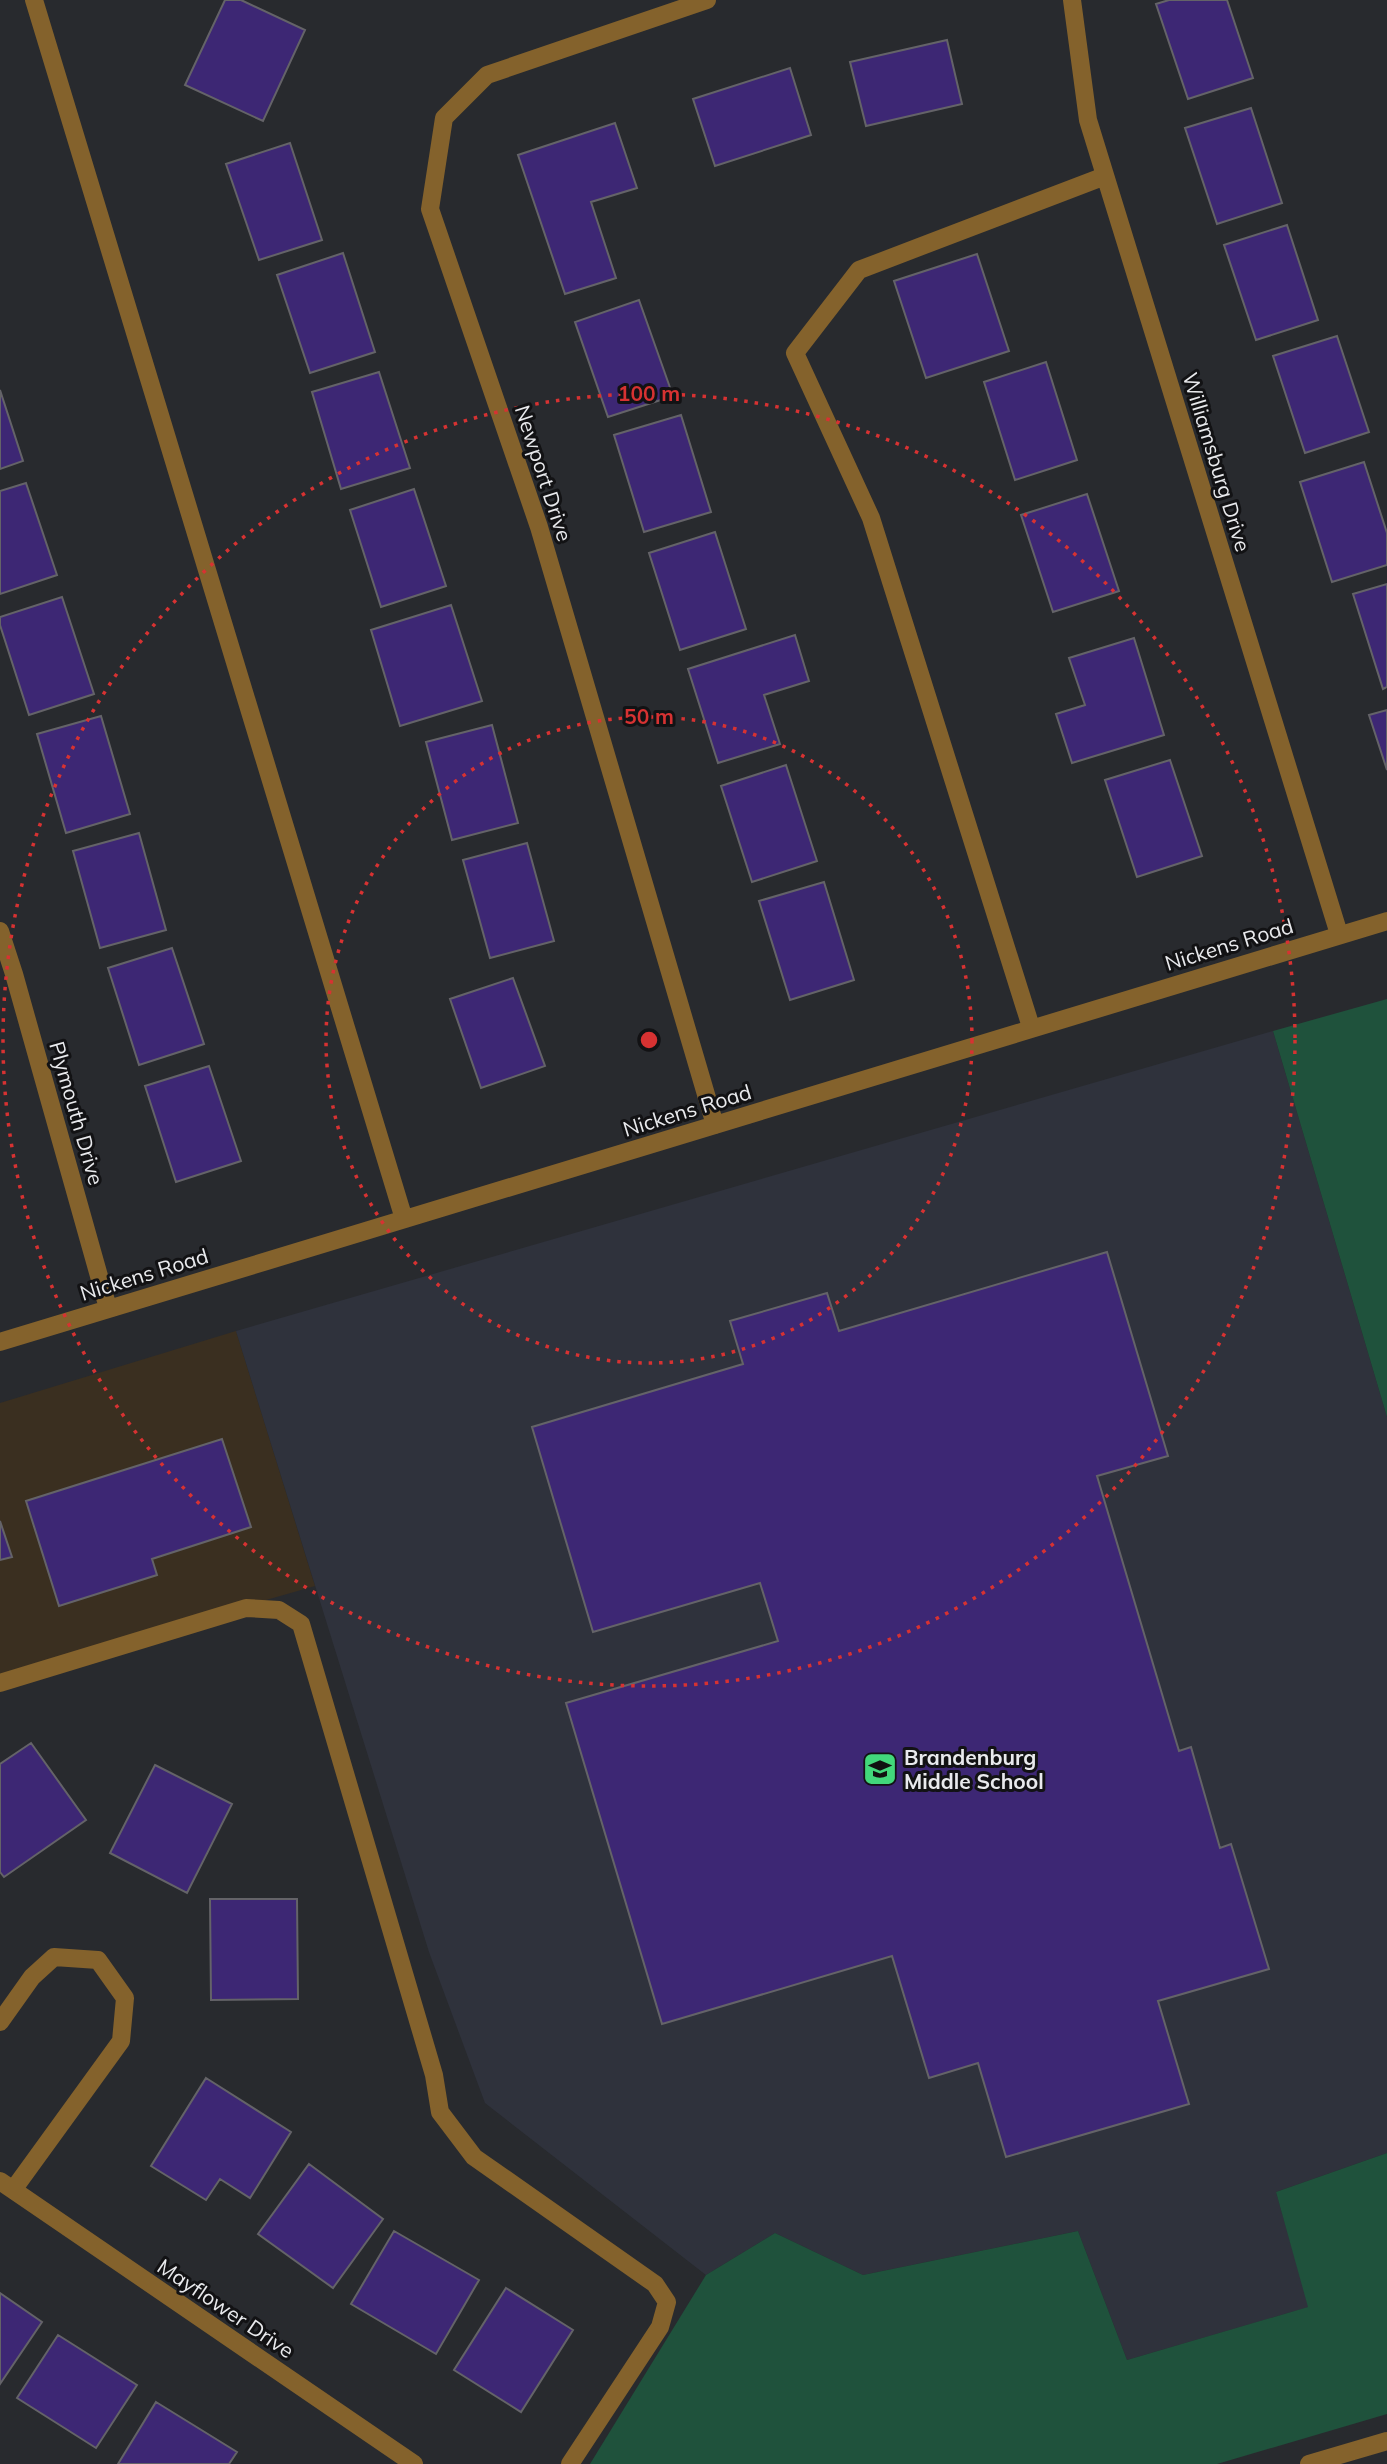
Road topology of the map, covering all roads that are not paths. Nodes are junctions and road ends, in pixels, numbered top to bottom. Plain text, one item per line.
1 (34, 0) edge
2 (707, 0) edge
3 (1072, 0) edge
4 (1105, 176) junction
5 (1387, 921) edge
6 (0, 931) edge
7 (1339, 934) junction
8 (1031, 1027) junction
9 (715, 1125) junction
10 (404, 1219) junction
11 (108, 1308) junction
12 (0, 1342) edge
13 (0, 1683) edge
14 (0, 2022) edge
15 (7, 2185) edge
16 (1387, 2441) edge
17 (414, 2464) edge
18 (570, 2464) edge
19 (1309, 2464) edge

1 - 10 street
2 - 9 street, Newport Drive
3 - 4 street, Williamsburg Drive
4 - 7 street, Williamsburg Drive
4 - 8 street
5 - 7 street, Nickens Road
6 - 11 street, Plymouth Drive
7 - 8 street, Nickens Road
8 - 9 street, Nickens Road
9 - 10 street, Nickens Road
10 - 11 street, Nickens Road
11 - 12 street, Nickens Road
13 - 18 street
14 - 15 street, Mayflower Drive
15 - 17 street, Mayflower Drive
16 - 19 street

